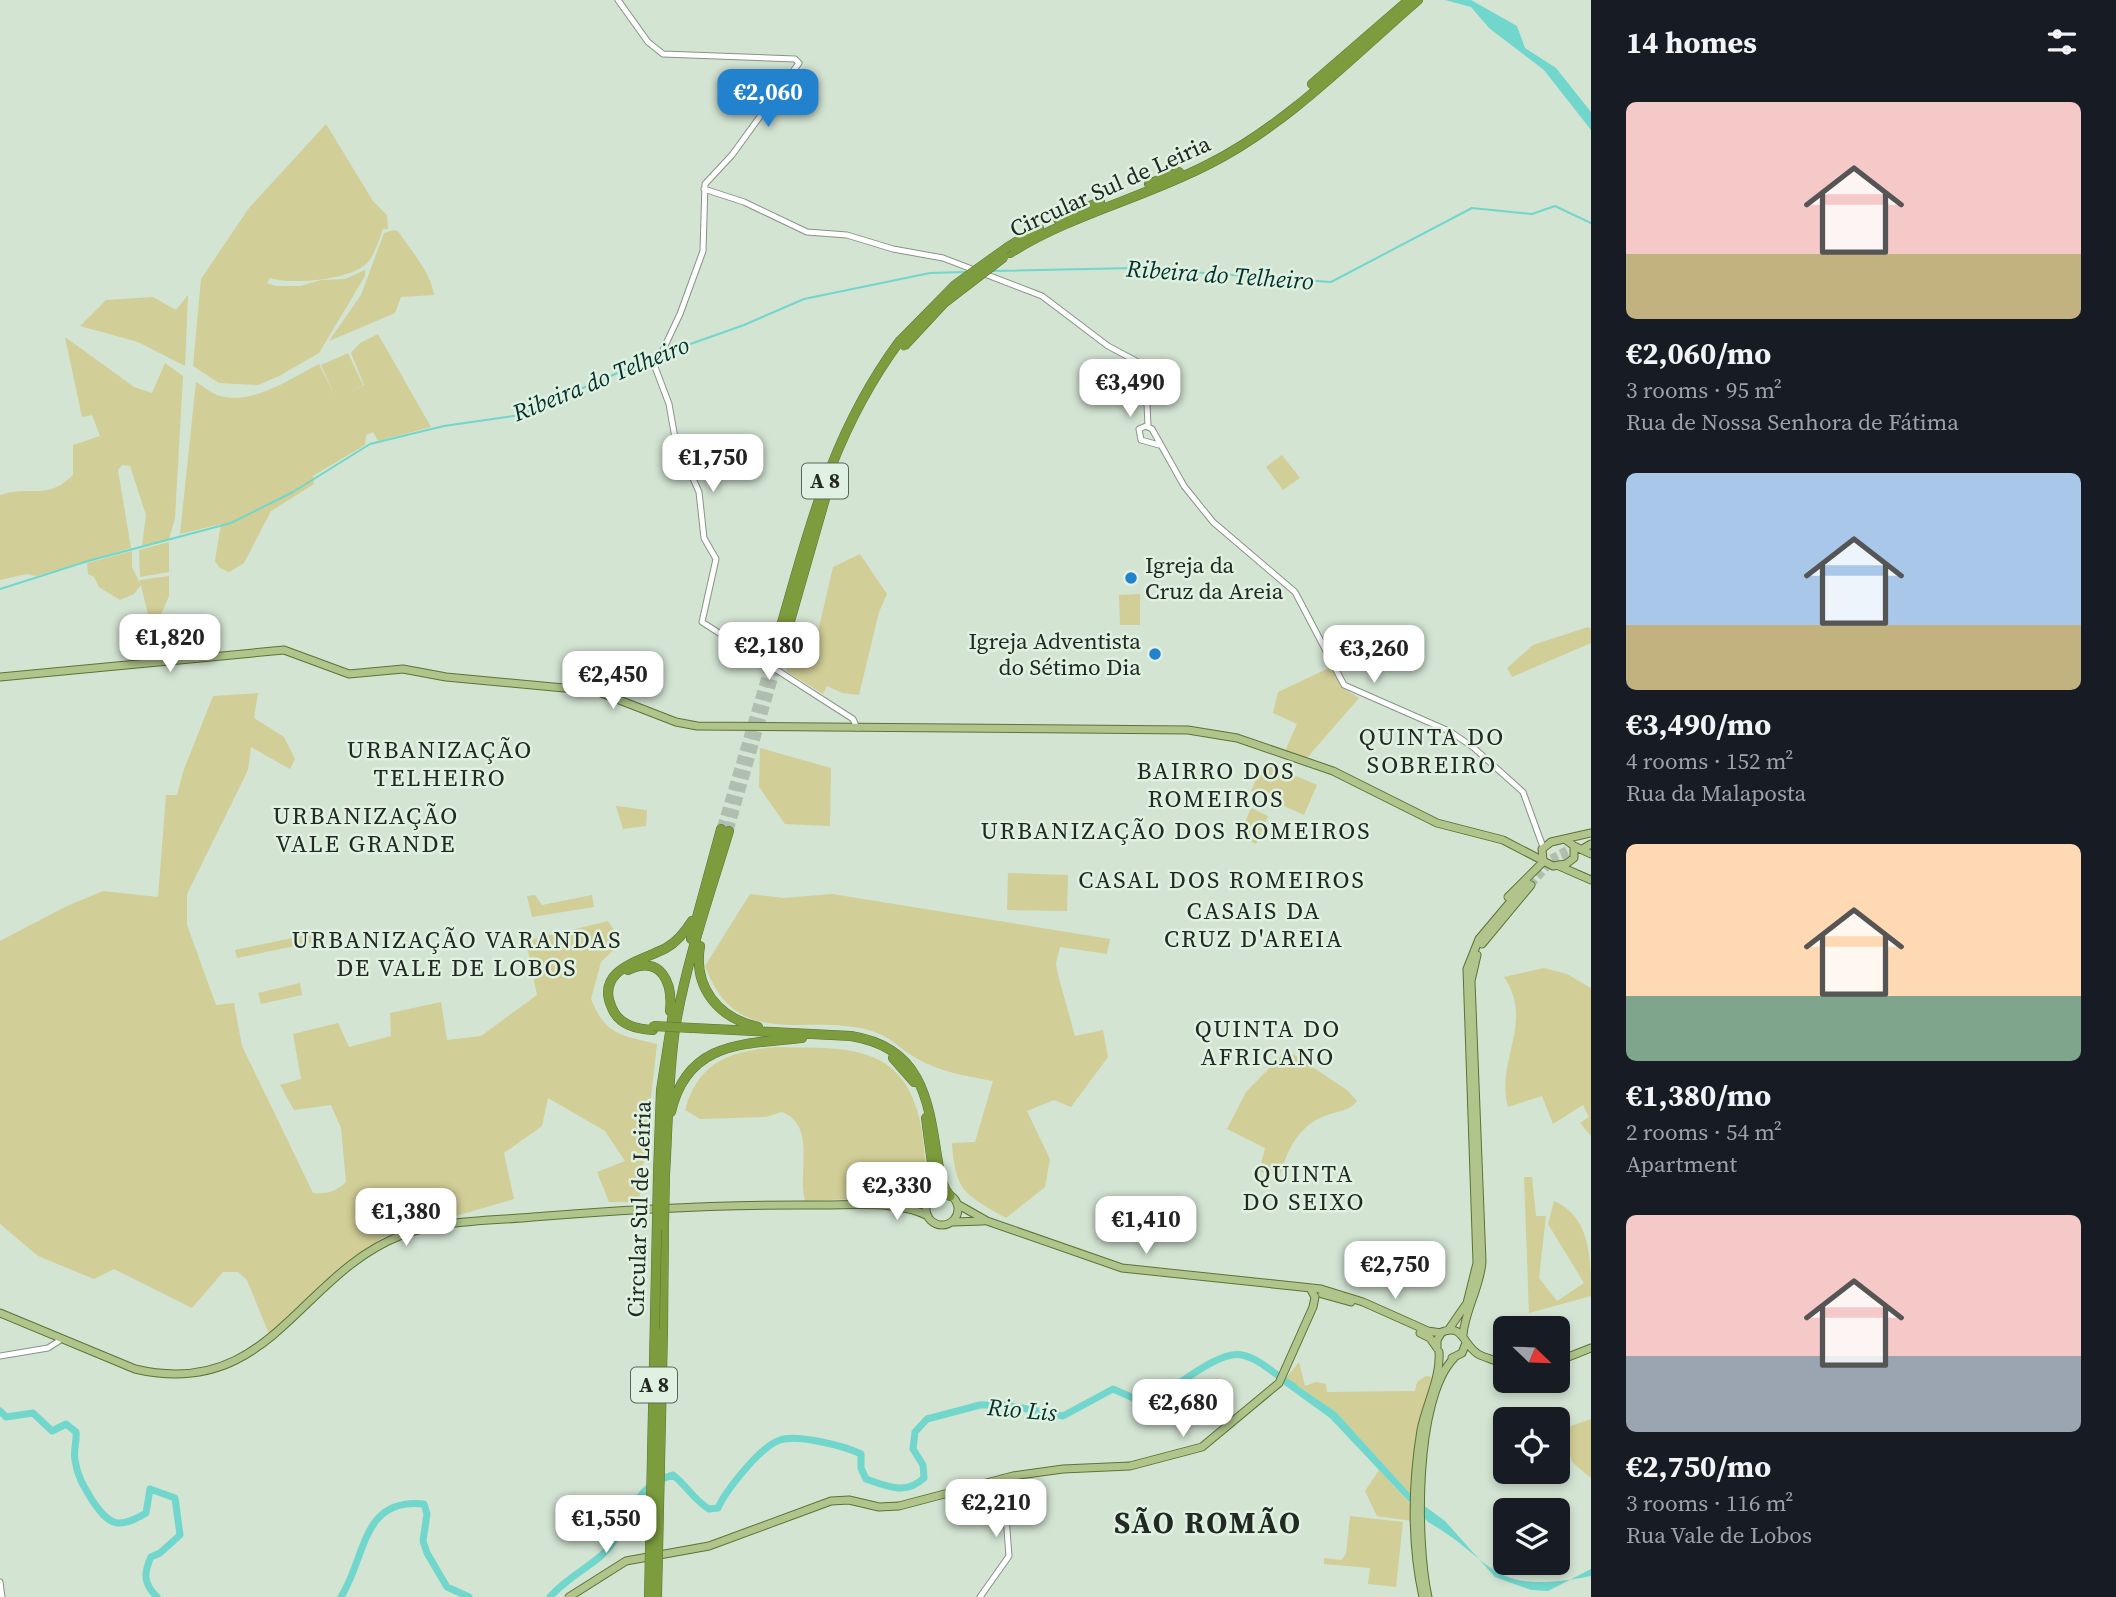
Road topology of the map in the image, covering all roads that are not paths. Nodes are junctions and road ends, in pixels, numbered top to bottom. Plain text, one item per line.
1 (618, 0) edge
2 (1409, 0) edge
3 (1418, 0) edge
4 (1344, 60) junction
5 (704, 189) junction
6 (1146, 426) junction
7 (1153, 435) junction
8 (1148, 441) junction
9 (1159, 445) junction
10 (783, 634) tunnel mouth
11 (0, 677) edge
12 (857, 728) junction
13 (1538, 835) junction
14 (1591, 836) edge
15 (1566, 840) junction
16 (1551, 842) junction
17 (1584, 845) edge
18 (1543, 849) junction
19 (1532, 853) junction
20 (1591, 856) edge
21 (1573, 859) junction
22 (1543, 861) junction
23 (1559, 866) junction
24 (1577, 873) junction
25 (1591, 880) edge
26 (704, 890) junction
27 (704, 915) junction
28 (1472, 954) junction
29 (670, 1021) junction
30 (653, 1028) junction
31 (693, 1030) junction
32 (773, 1031) junction
33 (802, 1038) junction
34 (667, 1138) junction
35 (662, 1174) junction
36 (950, 1196) junction
37 (931, 1199) junction
38 (957, 1204) junction
39 (873, 1205) junction
40 (928, 1216) junction
41 (987, 1221) junction
42 (951, 1223) junction
43 (1308, 1288) junction
44 (1321, 1294) junction
45 (1336, 1295) junction
46 (1314, 1304) junction
47 (0, 1313) edge
48 (1449, 1329) junction
49 (1441, 1333) junction
50 (52, 1335) junction
51 (62, 1339) junction
52 (1464, 1339) junction
53 (48, 1348) junction
54 (1591, 1348) edge
55 (1438, 1350) junction
56 (0, 1356) edge
57 (1570, 1356) edge
58 (1457, 1357) junction
59 (1493, 1359) edge
60 (1493, 1362) edge
61 (1003, 1478) junction
62 (1420, 1484) junction
63 (1418, 1519) junction
64 (0, 1582) edge
65 (2, 1597) edge
66 (569, 1597) edge
67 (649, 1597) edge
68 (657, 1597) edge
69 (981, 1597) edge
70 (1423, 1597) edge
71 (1428, 1597) edge

1 - 5 street
2 - 4 highway, Circular Sul de Leiria / A 8
3 - 4 highway, Circular Sul de Leiria / A 8
4 - 10 highway, Circular Sul de Leiria / A 8, bridge
5 - 6 street
5 - 12 street
6 - 7 street
6 - 8 street
7 - 8 street
7 - 9 street
8 - 9 street
9 - 13 street
11 - 12 main road
12 - 19 main road
13 - 16 street
13 - 18 street
14 - 15 main road
14 - 17 main road
15 - 16 main road
15 - 17 main road
16 - 18 main road
17 - 20 main road
17 - 21 main road
18 - 19 main road
18 - 22 main road
19 - 22 main road
20 - 21 main road
21 - 23 main road
21 - 24 main road
22 - 23 main road
22 - 28 main road
23 - 24 main road
24 - 25 main road
26 - 27 highway, Circular Sul de Leiria / A 8
26 - 29 highway, Circular Sul de Leiria / A 8
26 - 30 highway
27 - 32 highway
27 - 34 highway, Circular Sul de Leiria / A 8
28 - 48 main road
28 - 52 main road
29 - 30 highway
29 - 35 highway, Circular Sul de Leiria / A 8
30 - 31 highway, bridge
31 - 32 highway
31 - 33 highway
32 - 36 highway
33 - 34 highway
33 - 37 highway
34 - 35 highway, Circular Sul de Leiria / A 8
35 - 67 highway, Circular Sul de Leiria / A 8, bridge
35 - 68 highway, Circular Sul de Leiria / A 8, bridge
36 - 37 main road
36 - 38 main road
37 - 39 main road
37 - 40 main road
38 - 41 main road
38 - 42 main road
39 - 40 main road
39 - 51 main road
40 - 42 main road
41 - 42 main road
41 - 43 main road
43 - 44 main road
43 - 45 main road
43 - 46 main road
44 - 45 main road
44 - 46 main road
45 - 46 main road
45 - 49 main road
45 - 55 main road
46 - 61 main road
47 - 50 main road
48 - 49 main road
48 - 52 main road
49 - 55 main road
50 - 51 main road
50 - 53 street
51 - 53 street
52 - 58 main road
52 - 59 main road
53 - 56 street
54 - 57 main road
55 - 58 main road
55 - 62 main road
58 - 60 main road
58 - 62 main road
61 - 66 main road
61 - 69 street
62 - 63 main road
63 - 70 main road
63 - 71 main road
64 - 65 street

